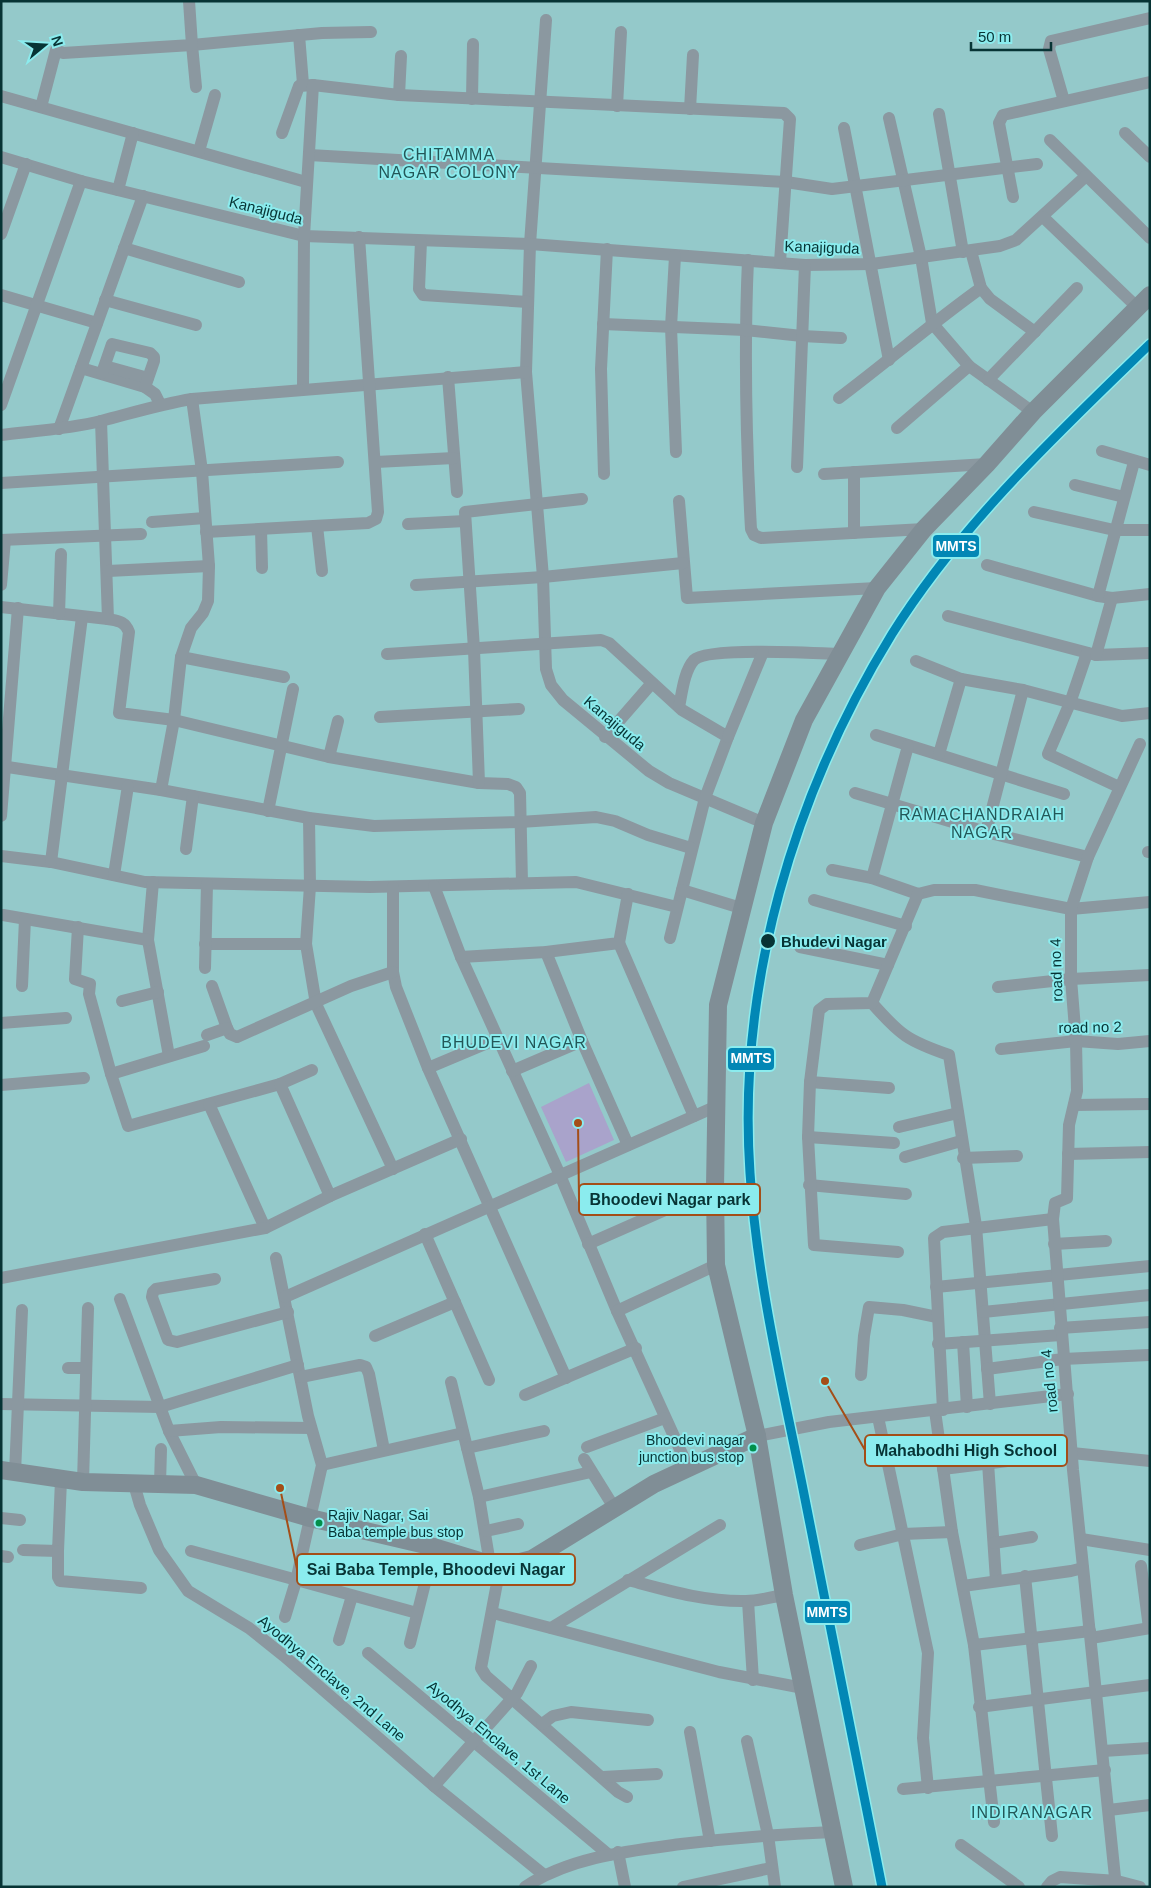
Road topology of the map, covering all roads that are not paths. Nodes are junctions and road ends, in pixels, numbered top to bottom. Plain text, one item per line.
1 (189, 1) edge
2 (1150, 18) edge
3 (546, 20) dead end
4 (370, 32) dead end
5 (621, 32) dead end
6 (300, 35) junction
7 (473, 44) dead end
8 (192, 45) junction
9 (694, 55) dead end
10 (401, 56) dead end
11 (1150, 82) edge
12 (308, 85) junction
13 (196, 87) dead end
14 (215, 95) dead end
15 (399, 95) junction
16 (1, 96) edge
17 (472, 99) junction
18 (1064, 101) junction
19 (539, 103) junction
20 (617, 106) junction
21 (41, 107) junction
22 (690, 109) junction
23 (939, 114) dead end
24 (889, 118) dead end
25 (844, 128) dead end
26 (133, 133) junction
27 (282, 133) dead end
28 (1125, 133) dead end
29 (1050, 140) dead end
30 (199, 151) junction
31 (309, 155) junction
32 (1, 157) edge
33 (1150, 157) edge
34 (26, 164) junction
35 (1036, 164) dead end
36 (537, 168) junction
37 (1009, 169) junction
38 (952, 176) junction
39 (1086, 176) junction
40 (81, 181) junction
41 (904, 181) junction
42 (306, 182) junction
43 (786, 182) junction
44 (856, 187) junction
45 (118, 190) junction
46 (143, 196) junction
47 (1013, 197) dead end
48 (1043, 217) junction
49 (1, 234) edge
50 (304, 236) junction
51 (359, 237) junction
52 (1150, 238) edge
53 (421, 241) junction
54 (530, 244) junction
55 (124, 248) junction
56 (607, 249) junction
57 (967, 252) junction
58 (676, 256) junction
59 (921, 257) junction
60 (748, 260) junction
61 (780, 262) junction
62 (872, 264) junction
63 (805, 265) junction
64 (239, 282) dead end
65 (982, 288) junction
66 (1077, 288) dead end
67 (1, 295) edge
68 (106, 300) junction
69 (528, 302) junction
70 (1144, 302) edge
71 (37, 306) junction
72 (932, 323) junction
73 (97, 324) junction
74 (602, 324) junction
75 (196, 325) dead end
76 (671, 327) junction
77 (745, 330) junction
78 (1036, 332) junction
79 (802, 336) junction
80 (841, 338) dead end
81 (889, 360) junction
82 (969, 366) junction
83 (81, 368) junction
84 (113, 372) junction
85 (526, 372) junction
86 (448, 377) junction
87 (988, 380) junction
88 (147, 382) junction
89 (369, 384) junction
90 (303, 389) junction
91 (192, 398) junction
92 (839, 398) dead end
93 (160, 404) junction
94 (1, 405) edge
95 (1033, 412) junction
96 (101, 421) junction
97 (897, 428) dead end
98 (59, 429) junction
99 (1, 435) edge
100 (1102, 451) dead end
101 (676, 452) dead end
102 (454, 458) junction
103 (338, 462) dead end
104 (376, 462) junction
105 (1134, 462) junction
106 (987, 464) junction
107 (1150, 466) edge
108 (798, 467) dead end
109 (202, 471) junction
110 (854, 472) junction
111 (604, 474) dead end
112 (824, 474) dead end
113 (104, 478) junction
114 (1, 483) edge
115 (1075, 485) dead end
116 (457, 492) dead end
117 (1124, 497) junction
118 (582, 499) dead end
119 (678, 501) dead end
120 (537, 502) junction
121 (1034, 512) dead end
122 (205, 518) junction
123 (465, 521) junction
124 (152, 522) dead end
125 (408, 524) dead end
126 (317, 526) junction
127 (924, 528) junction
128 (261, 529) junction
129 (1114, 530) junction
130 (1150, 530) edge
131 (206, 532) junction
132 (854, 533) junction
133 (141, 534) dead end
134 (106, 537) junction
135 (3, 540) edge
136 (61, 554) dead end
137 (683, 563) junction
138 (986, 565) dead end
139 (209, 566) junction
140 (262, 568) dead end
141 (322, 570) dead end
142 (108, 571) junction
143 (543, 577) junction
144 (469, 583) junction
145 (1, 585) edge
146 (416, 585) dead end
147 (877, 588) junction
148 (1150, 594) edge
149 (1098, 596) junction
150 (1112, 598) junction
151 (1, 607) edge
152 (18, 608) junction
153 (60, 614) junction
154 (948, 616) dead end
155 (82, 617) junction
156 (108, 619) junction
157 (544, 644) junction
158 (474, 649) junction
159 (763, 652) junction
160 (1150, 653) edge
161 (387, 654) dead end
162 (839, 654) junction
163 (1092, 654) junction
164 (181, 657) junction
165 (916, 661) dead end
166 (284, 677) dead end
167 (961, 678) junction
168 (652, 684) junction
169 (293, 689) dead end
170 (1023, 690) junction
171 (1070, 703) junction
172 (679, 708) junction
173 (519, 709) dead end
174 (476, 711) junction
175 (1150, 713) edge
176 (380, 717) dead end
177 (174, 720) junction
178 (338, 722) dead end
179 (876, 736) dead end
180 (604, 737) junction
181 (728, 737) junction
182 (1140, 744) dead end
183 (282, 745) junction
184 (908, 746) junction
185 (939, 754) junction
186 (329, 757) junction
187 (3, 766) edge
188 (1000, 774) junction
189 (61, 775) junction
190 (479, 783) junction
191 (128, 786) junction
192 (1120, 787) junction
193 (161, 790) junction
194 (855, 793) dead end
195 (1064, 794) dead end
196 (193, 796) junction
197 (705, 798) junction
198 (892, 804) junction
199 (268, 811) junction
200 (1, 816) edge
201 (309, 818) junction
202 (520, 822) junction
203 (764, 823) junction
204 (986, 832) junction
205 (186, 848) dead end
206 (692, 848) junction
207 (1, 856) edge
208 (1088, 857) junction
209 (51, 862) junction
210 (832, 870) dead end
211 (114, 875) junction
212 (872, 878) junction
213 (152, 882) junction
214 (522, 883) junction
215 (207, 884) junction
216 (310, 886) junction
217 (434, 886) junction
218 (393, 887) junction
219 (682, 890) junction
220 (628, 894) junction
221 (918, 894) junction
222 (814, 900) dead end
223 (1150, 902) edge
224 (677, 907) junction
225 (741, 908) junction
226 (1071, 909) junction
227 (3, 915) dead end
228 (25, 919) junction
229 (906, 926) junction
230 (78, 927) junction
231 (670, 938) dead end
232 (148, 940) junction
233 (619, 943) junction
234 (205, 944) junction
235 (306, 944) junction
236 (800, 947) dead end
237 (546, 952) junction
238 (461, 957) junction
239 (888, 965) junction
240 (205, 968) dead end
241 (393, 972) junction
242 (1150, 975) edge
243 (1071, 979) junction
244 (22, 986) dead end
245 (212, 986) dead end
246 (998, 987) dead end
247 (158, 992) junction
248 (122, 1001) dead end
249 (872, 1003) junction
250 (316, 1004) junction
251 (66, 1018) dead end
252 (1, 1022) edge
253 (227, 1028) junction
254 (497, 1039) junction
255 (1076, 1041) junction
256 (1150, 1041) edge
257 (582, 1042) junction
258 (1000, 1050) dead end
259 (169, 1056) junction
260 (428, 1068) junction
261 (312, 1070) dead end
262 (512, 1071) junction
263 (111, 1074) junction
264 (84, 1078) dead end
265 (810, 1082) junction
266 (280, 1084) junction
267 (1, 1085) edge
268 (889, 1088) dead end
269 (210, 1104) junction
270 (1150, 1104) edge
271 (1074, 1105) junction
272 (717, 1106) junction
273 (958, 1113) junction
274 (694, 1116) junction
275 (899, 1127) dead end
276 (808, 1137) junction
277 (461, 1139) junction
278 (961, 1141) junction
279 (894, 1143) dead end
280 (628, 1145) junction
281 (1150, 1152) edge
282 (1068, 1154) junction
283 (905, 1156) dead end
284 (1016, 1156) dead end
285 (963, 1158) junction
286 (393, 1169) junction
287 (560, 1175) junction
288 (809, 1185) junction
289 (715, 1188) junction
290 (906, 1194) dead end
291 (330, 1196) junction
292 (490, 1205) junction
293 (1053, 1219) junction
294 (976, 1226) junction
295 (265, 1228) junction
296 (425, 1234) junction
297 (1106, 1240) dead end
298 (588, 1244) junction
299 (1054, 1244) junction
300 (898, 1252) dead end
301 (276, 1258) dead end
302 (716, 1265) junction
303 (1150, 1266) edge
304 (1056, 1275) junction
305 (1, 1278) edge
306 (215, 1280) dead end
307 (982, 1282) junction
308 (936, 1287) junction
309 (1150, 1295) edge
310 (285, 1297) junction
311 (120, 1299) dead end
312 (455, 1302) junction
313 (1059, 1306) junction
314 (88, 1308) dead end
315 (22, 1310) dead end
316 (617, 1311) junction
317 (288, 1312) junction
318 (984, 1312) junction
319 (937, 1317) junction
320 (1150, 1322) edge
321 (1060, 1331) junction
322 (375, 1336) dead end
323 (985, 1341) junction
324 (963, 1342) junction
325 (938, 1344) junction
326 (636, 1348) junction
327 (1149, 1355) edge
328 (1063, 1359) junction
329 (68, 1368) dead end
330 (86, 1368) junction
331 (987, 1369) junction
332 (299, 1371) junction
333 (861, 1375) dead end
334 (566, 1378) junction
335 (489, 1380) dead end
336 (451, 1382) dead end
337 (525, 1394) dead end
338 (1068, 1394) junction
339 (1, 1404) edge
340 (990, 1404) junction
341 (18, 1405) junction
342 (86, 1406) junction
343 (160, 1407) junction
344 (967, 1407) junction
345 (939, 1410) junction
346 (878, 1417) junction
347 (665, 1418) junction
348 (312, 1428) junction
349 (544, 1431) dead end
350 (169, 1432) junction
351 (463, 1433) junction
352 (757, 1436) junction
353 (468, 1448) junction
354 (161, 1449) dead end
355 (384, 1450) junction
356 (1072, 1453) junction
357 (1150, 1461) edge
358 (988, 1463) junction
359 (322, 1464) junction
360 (688, 1466) junction
361 (943, 1469) junction
362 (8, 1471) edge
363 (592, 1472) junction
364 (61, 1480) junction
365 (83, 1482) junction
366 (134, 1484) junction
367 (160, 1484) junction
368 (196, 1485) junction
369 (479, 1497) junction
370 (615, 1509) junction
371 (1, 1518) edge
372 (310, 1518) junction
373 (20, 1520) dead end
374 (518, 1524) dead end
375 (720, 1525) dead end
376 (486, 1531) junction
377 (952, 1532) junction
378 (903, 1534) junction
379 (1032, 1537) dead end
380 (1081, 1538) junction
381 (994, 1542) junction
382 (860, 1545) dead end
383 (434, 1547) junction
384 (23, 1550) dead end
385 (1150, 1550) edge
386 (58, 1551) junction
387 (192, 1551) dead end
388 (495, 1566) junction
389 (1141, 1566) dead end
390 (1083, 1568) junction
391 (1024, 1576) junction
392 (628, 1580) junction
393 (996, 1580) junction
394 (296, 1581) junction
395 (963, 1586) junction
396 (141, 1588) dead end
397 (784, 1595) junction
398 (352, 1596) junction
399 (748, 1601) junction
400 (417, 1613) junction
401 (493, 1613) junction
402 (285, 1617) dead end
403 (551, 1628) junction
404 (1149, 1628) edge
405 (1090, 1634) junction
406 (1030, 1638) junction
407 (339, 1640) dead end
408 (410, 1643) dead end
409 (974, 1645) junction
410 (368, 1653) dead end
411 (531, 1666) dead end
412 (753, 1680) junction
413 (1150, 1685) edge
414 (802, 1688) junction
415 (1097, 1691) junction
416 (512, 1699) junction
417 (1036, 1700) junction
418 (979, 1707) junction
419 (648, 1720) dead end
420 (542, 1724) junction
421 (690, 1732) dead end
422 (747, 1741) dead end
423 (474, 1742) junction
424 (1150, 1748) edge
425 (1103, 1751) junction
426 (1105, 1770) junction
427 (657, 1774) dead end
428 (1046, 1776) junction
429 (603, 1777) junction
430 (989, 1781) junction
431 (434, 1786) junction
432 (928, 1788) junction
433 (902, 1789) dead end
434 (627, 1797) dead end
435 (1150, 1805) edge
436 (1109, 1810) junction
437 (994, 1822) dead end
438 (832, 1832) junction
439 (768, 1835) junction
440 (1052, 1836) dead end
441 (710, 1841) junction
442 (961, 1845) dead end
443 (613, 1854) junction
444 (771, 1868) junction
445 (544, 1875) junction
446 (1117, 1884) edge
447 (525, 1887) edge
448 (625, 1887) edge
449 (683, 1887) edge
450 (775, 1887) edge
451 (844, 1887) edge
452 (1019, 1887) edge
453 (1047, 1887) edge
454 (1140, 1887) edge

1 - 8 street
2 - 18 street
3 - 19 street, Kanajiguda
4 - 6 street
5 - 20 street
6 - 8 street
6 - 12 street
7 - 17 street
8 - 13 street
8 - 21 street
9 - 22 street
10 - 15 street
11 - 18 street
12 - 15 street
12 - 27 street
12 - 31 street
14 - 30 street
15 - 17 street
16 - 21 street
17 - 19 street
18 - 37 street
19 - 20 street
19 - 36 street, Kanajiguda
20 - 22 street
21 - 26 street
22 - 43 street
23 - 38 street
24 - 41 street
25 - 44 street
26 - 30 street
26 - 45 street
28 - 33 street
29 - 39 street
30 - 42 street
31 - 36 street
31 - 42 street
32 - 34 street, Kanajiguda
34 - 40 street, Kanajiguda
34 - 49 street
35 - 37 street
36 - 43 street
36 - 54 street, Kanajiguda
37 - 38 street
37 - 47 street
38 - 41 street
38 - 57 street
39 - 48 street, Kanajiguda
39 - 52 street
40 - 45 street, Kanajiguda
40 - 71 street
41 - 44 street
41 - 59 street
42 - 50 street
43 - 44 street
43 - 61 street
44 - 62 street
45 - 46 street, Kanajiguda
46 - 50 street, Kanajiguda
46 - 55 street
48 - 57 street, Kanajiguda
48 - 70 street
50 - 51 street, Kanajiguda
50 - 90 street
51 - 53 street, Kanajiguda
51 - 89 street
53 - 54 street, Kanajiguda
53 - 69 street
54 - 56 street, Kanajiguda
54 - 69 street, Kanajiguda
55 - 64 street
55 - 68 street
56 - 58 street, Kanajiguda
56 - 74 street
57 - 59 street, Kanajiguda
57 - 65 street
58 - 60 street, Kanajiguda
58 - 76 street
59 - 62 street, Kanajiguda
59 - 72 street
60 - 61 street, Kanajiguda
60 - 77 street
61 - 63 street, Kanajiguda
62 - 63 street, Kanajiguda
62 - 81 street
63 - 79 street
65 - 72 street
65 - 78 street
66 - 78 street
67 - 71 street
68 - 73 street
68 - 75 street
69 - 85 street, Kanajiguda
70 - 95 street
71 - 73 street
71 - 94 street
72 - 81 street
72 - 82 street
73 - 83 street
74 - 76 street
74 - 111 street
76 - 77 street
76 - 101 street
77 - 79 street
77 - 132 street
78 - 87 street
79 - 80 street
79 - 108 street
81 - 92 street
82 - 87 street
82 - 97 street
83 - 84 street
83 - 98 street
84 - 88 street
84 - 88 street
85 - 86 street
85 - 120 street, Kanajiguda
86 - 89 street
86 - 102 street
87 - 95 street
88 - 93 street
89 - 90 street
89 - 104 street
90 - 91 street
91 - 93 street
91 - 109 street
93 - 96 street
95 - 106 street
96 - 98 street
96 - 113 street
98 - 99 street
100 - 105 street
102 - 104 street
102 - 116 street
103 - 109 street
104 - 126 street
105 - 107 street
105 - 117 street
106 - 110 street
106 - 127 street
109 - 113 street
109 - 122 street
110 - 112 street
110 - 132 street
113 - 114 street
113 - 134 street
115 - 117 street
117 - 129 street
118 - 120 street
119 - 137 street
120 - 123 street
120 - 143 street, Kanajiguda
121 - 129 street
122 - 124 street
122 - 131 street
123 - 125 street
123 - 144 street
126 - 128 street
126 - 141 street
127 - 132 street
127 - 147 street
128 - 131 street
128 - 140 street
129 - 130 street
129 - 149 street
131 - 139 street
133 - 134 street
134 - 135 street
134 - 142 street
135 - 145 street
136 - 153 street
137 - 143 street
137 - 147 street
138 - 149 street
139 - 142 street
139 - 164 street
142 - 156 street
143 - 144 street
143 - 157 street, Kanajiguda
144 - 146 street
144 - 158 street
147 - 162 street
148 - 150 street
149 - 150 street
150 - 163 street
151 - 152 street
152 - 153 street
152 - 187 street
153 - 155 street
154 - 163 street
155 - 156 street
155 - 189 street
156 - 177 street
157 - 158 street
157 - 168 street
157 - 180 street, Kanajiguda
158 - 161 street
158 - 174 street
159 - 162 street
159 - 172 street
159 - 181 street
160 - 163 street
162 - 203 street
163 - 171 street
164 - 166 street
164 - 177 street
165 - 167 street
167 - 170 street
167 - 185 street
168 - 172 street
168 - 180 street
169 - 183 street
170 - 171 street
170 - 188 street
171 - 175 street
171 - 192 street
172 - 181 street
173 - 174 street
174 - 176 street
174 - 190 street
177 - 183 street
177 - 193 street
178 - 186 street
179 - 184 street
180 - 197 street, Kanajiguda
181 - 197 street
182 - 192 street, road no 4
183 - 186 street
183 - 199 street
184 - 185 street
184 - 198 street
185 - 188 street
186 - 190 street
187 - 189 street
187 - 200 street
188 - 195 street
188 - 204 street
189 - 191 street
189 - 209 street
190 - 202 street
191 - 193 street
191 - 211 street
192 - 208 street, road no 4
193 - 196 street
194 - 198 street
196 - 199 street
196 - 205 street
197 - 203 street, Kanajiguda
197 - 206 street
198 - 204 street
198 - 212 street
199 - 201 street
201 - 202 street
201 - 216 street
202 - 206 street
202 - 214 street
203 - 225 street
204 - 208 street
206 - 219 street
207 - 209 street
208 - 226 street, road no 4
209 - 211 street
210 - 212 street
211 - 213 street
212 - 221 street
213 - 215 street
213 - 232 street
214 - 217 street
214 - 220 street
215 - 216 street
215 - 234 street
216 - 218 street
216 - 235 street
217 - 218 street
217 - 238 street
218 - 241 street
219 - 224 street
219 - 225 street
220 - 224 street
220 - 233 street
221 - 226 street
221 - 229 street
222 - 229 street
223 - 226 street
224 - 231 street
225 - 272 street
226 - 243 street, road no 4
227 - 228 street
228 - 230 street
228 - 244 street
229 - 239 street
230 - 232 street
230 - 263 street
232 - 247 street
233 - 237 street
233 - 274 street
234 - 235 street
234 - 240 street
235 - 250 street
236 - 239 street
237 - 238 street
237 - 257 street
238 - 254 street
239 - 249 street
241 - 250 street
241 - 260 street
242 - 243 street
243 - 246 street
243 - 255 street, road no 4
245 - 253 street
247 - 248 street
247 - 259 street
249 - 265 street
249 - 273 street
250 - 253 street
250 - 286 street
251 - 252 street
253 - 259 street
254 - 260 street
254 - 262 street
255 - 256 street, road no 2
255 - 258 street, road no 2
255 - 271 street, road no 4
257 - 262 street
257 - 280 street
259 - 263 street
260 - 277 street
261 - 266 street
262 - 287 street
263 - 269 street
264 - 267 street
265 - 268 street
265 - 276 street
266 - 269 street
266 - 291 street
269 - 295 street
270 - 271 street
271 - 282 street, road no 4
272 - 274 street
272 - 289 street
273 - 275 street
273 - 278 street
274 - 280 street
276 - 279 street
276 - 288 street
277 - 286 street
277 - 292 street
278 - 283 street
278 - 285 street
280 - 287 street
281 - 282 street
282 - 293 street, road no 4
284 - 285 street
285 - 294 street
286 - 291 street
287 - 292 street
287 - 298 street
288 - 290 street
288 - 300 street
289 - 298 street
289 - 302 street
291 - 295 street
292 - 296 street
292 - 334 street
293 - 294 street
293 - 299 street, road no 4
294 - 307 street
294 - 308 street
295 - 305 street
296 - 310 street
296 - 312 street
297 - 299 street
298 - 316 street
299 - 304 street, road no 4
301 - 310 street
302 - 316 street
302 - 352 street
303 - 304 street
304 - 307 street
304 - 313 street, road no 4
306 - 317 street
307 - 308 street
307 - 318 street
308 - 319 street
309 - 313 street
310 - 317 street
311 - 343 street
312 - 322 street
312 - 335 street
313 - 318 street
313 - 321 street, road no 4
314 - 330 street
315 - 341 street
316 - 326 street
317 - 332 street
318 - 323 street
319 - 325 street
319 - 333 street
320 - 321 street
321 - 323 street
321 - 328 street, road no 4
323 - 324 street
323 - 331 street
324 - 325 street
324 - 344 street
325 - 345 street
326 - 334 street
326 - 347 street
327 - 328 street
328 - 331 street
328 - 338 street, road no 4
329 - 330 street
330 - 342 street
331 - 340 street
332 - 343 street
332 - 348 street
332 - 355 street
334 - 337 street
336 - 351 street
338 - 340 street
338 - 356 street, road no 4
339 - 341 street
340 - 344 street
341 - 342 street
341 - 362 street
342 - 343 street
342 - 365 street
343 - 350 street
344 - 345 street
345 - 346 street
345 - 361 street
346 - 352 street
346 - 378 street
347 - 360 street
347 - 363 street
348 - 350 street
348 - 359 street
349 - 353 street
350 - 368 street
351 - 353 street
351 - 355 street
352 - 360 street
352 - 397 street
353 - 369 street
354 - 367 street
355 - 359 street
356 - 357 street
356 - 358 street
356 - 380 street, road no 4
358 - 361 street
358 - 381 street
359 - 372 street
360 - 370 street
361 - 377 street
362 - 364 street
363 - 369 street
363 - 370 street
364 - 365 street
364 - 386 street
365 - 366 street
366 - 367 street
366 - 431 street, Ayodhya Enclave, 2nd Lane
367 - 368 street
368 - 372 street
369 - 376 street
370 - 388 street
371 - 373 street
372 - 383 street
372 - 394 street
374 - 376 street
375 - 392 street
376 - 388 street
377 - 378 street
377 - 395 street
378 - 382 street
378 - 432 street
379 - 381 street
380 - 385 street
380 - 390 street, road no 4
381 - 393 street
383 - 388 street
383 - 400 street
384 - 386 street
386 - 396 street
387 - 394 street
388 - 401 street
389 - 404 street
390 - 391 street
390 - 405 street, road no 4
391 - 393 street
391 - 406 street
392 - 399 street
392 - 403 street
393 - 395 street
394 - 398 street
394 - 402 street
395 - 409 street
397 - 399 street
397 - 414 street
398 - 400 street
398 - 407 street
399 - 412 street
400 - 408 street
401 - 403 street
401 - 416 street
403 - 412 street
404 - 405 street
405 - 406 street
405 - 415 street, road no 4
406 - 409 street
406 - 417 street
409 - 418 street
410 - 423 street, Ayodhya Enclave, 1st Lane
411 - 416 street
412 - 414 street
413 - 415 street
414 - 438 street
415 - 417 street
415 - 425 street, road no 4
416 - 420 street
416 - 423 street
417 - 418 street
417 - 428 street
418 - 430 street
419 - 420 street
420 - 429 street
421 - 441 street
422 - 439 street
423 - 431 street
423 - 443 street, Ayodhya Enclave, 1st Lane
424 - 425 street
425 - 426 street, road no 4
426 - 428 street
426 - 436 street, road no 4
427 - 429 street
428 - 430 street
428 - 440 street
429 - 434 street
430 - 432 street
430 - 437 street
431 - 445 street, Ayodhya Enclave, 2nd Lane
432 - 433 street
435 - 436 street
436 - 446 street, road no 4
438 - 439 street
438 - 451 street
439 - 441 street
439 - 444 street
441 - 443 street
442 - 452 street
443 - 445 street
443 - 448 street
444 - 449 street
444 - 450 street
445 - 447 street
446 - 453 street
446 - 454 street

